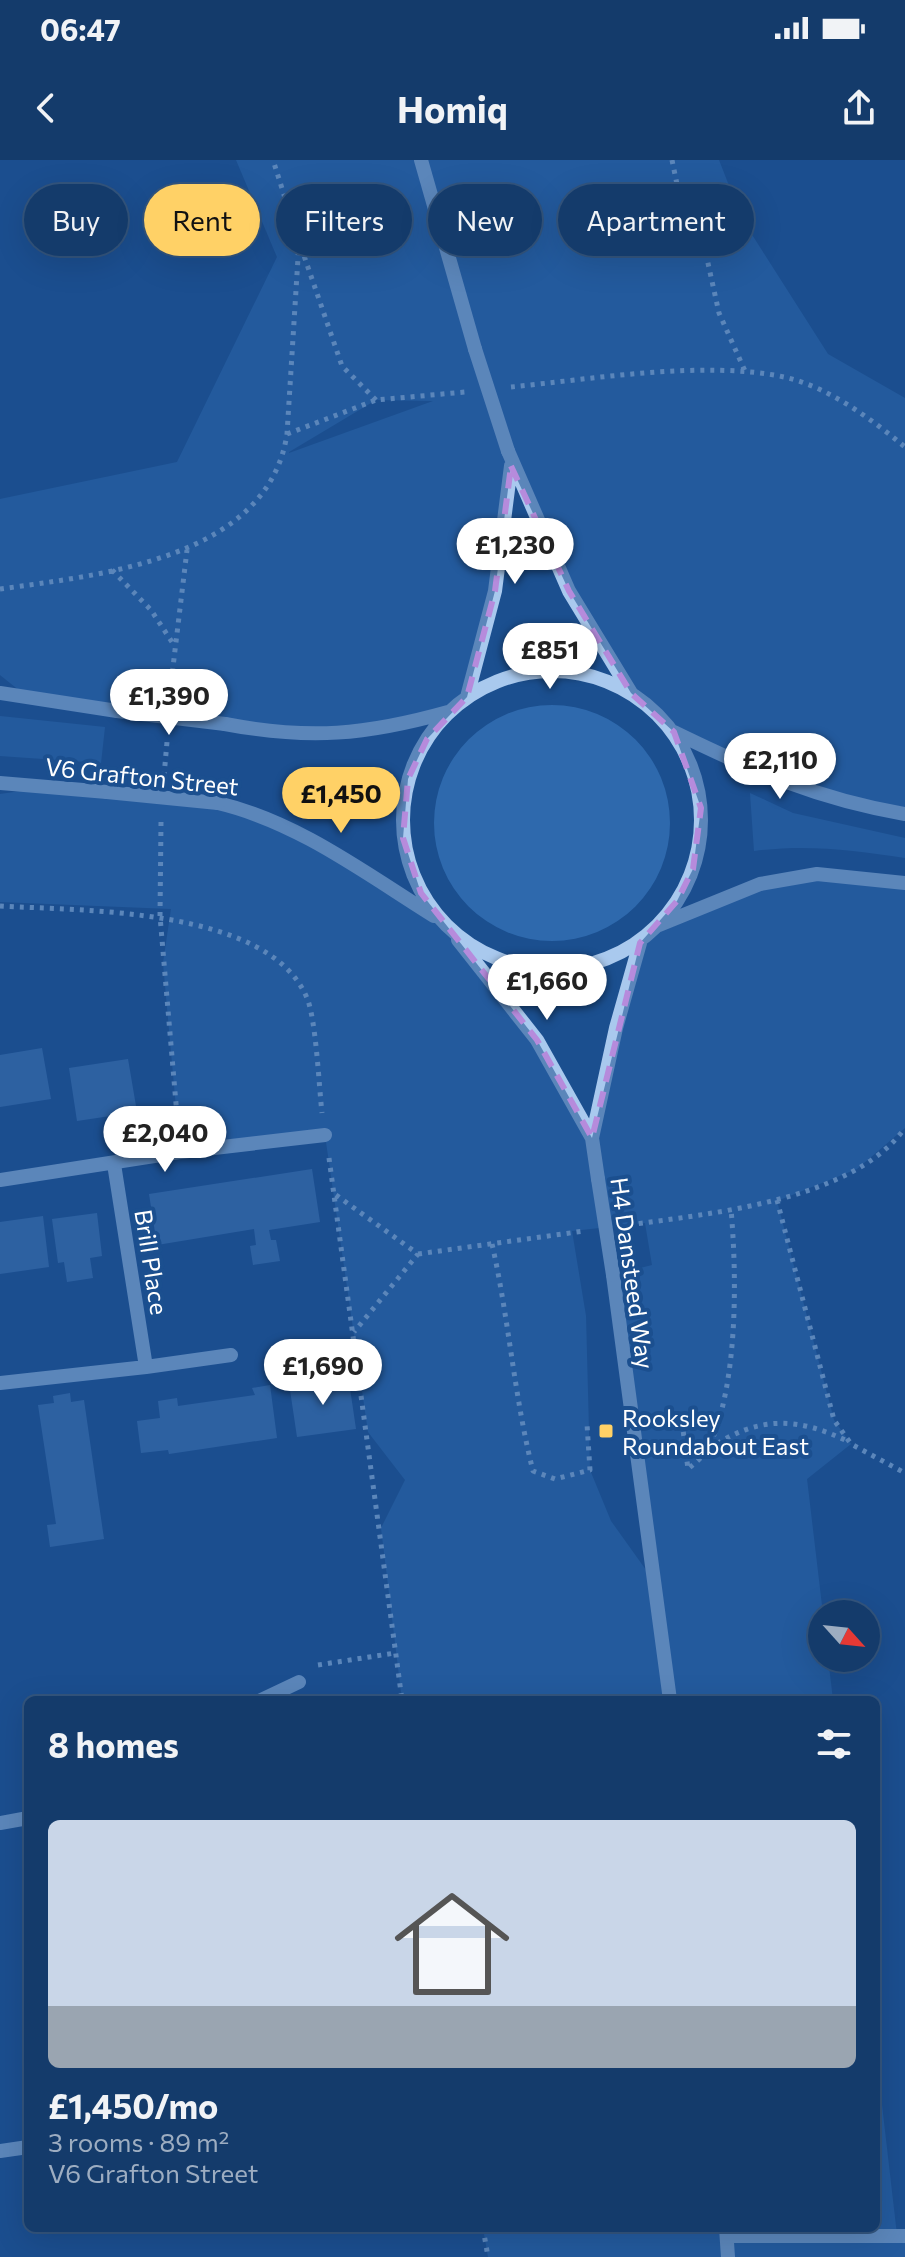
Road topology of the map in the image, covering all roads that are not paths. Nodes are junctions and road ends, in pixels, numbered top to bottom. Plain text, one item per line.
1 (421, 160) edge
2 (510, 458) junction
3 (0, 693) edge
4 (631, 693) junction
5 (467, 697) junction
6 (448, 712) junction
7 (674, 732) junction
8 (0, 783) edge
9 (905, 814) edge
10 (905, 883) edge
11 (441, 921) junction
12 (657, 926) junction
13 (456, 936) junction
14 (640, 943) junction
15 (325, 1135) road end
16 (592, 1138) junction
17 (114, 1164) junction
18 (0, 1180) edge
19 (231, 1355) dead end
20 (146, 1367) junction
21 (0, 1383) edge
22 (299, 1682) road end
23 (269, 1696) edge
24 (669, 1696) edge
25 (24, 1819) edge
26 (0, 1823) edge
27 (24, 2148) edge
28 (0, 2151) edge
29 (727, 2232) edge
30 (862, 2232) edge
31 (905, 2236) edge
32 (728, 2257) edge

1 - 2 street, bridge
2 - 4 street
2 - 5 street
3 - 6 street, bridge
4 - 5 street
4 - 7 street
5 - 6 street
6 - 11 street
7 - 9 street
7 - 12 street
8 - 11 street, V6 Grafton Street, bridge
10 - 12 street
11 - 13 street
12 - 14 street
13 - 14 street
13 - 16 street, H4 Dansteed Way
14 - 16 street, H4 Dansteed Way
15 - 17 street
16 - 24 street, H4 Dansteed Way, bridge
17 - 18 street
17 - 20 street, Brill Place
19 - 20 street
20 - 21 street
22 - 23 street
25 - 26 street
27 - 28 street
29 - 30 street
29 - 32 street
30 - 31 street

